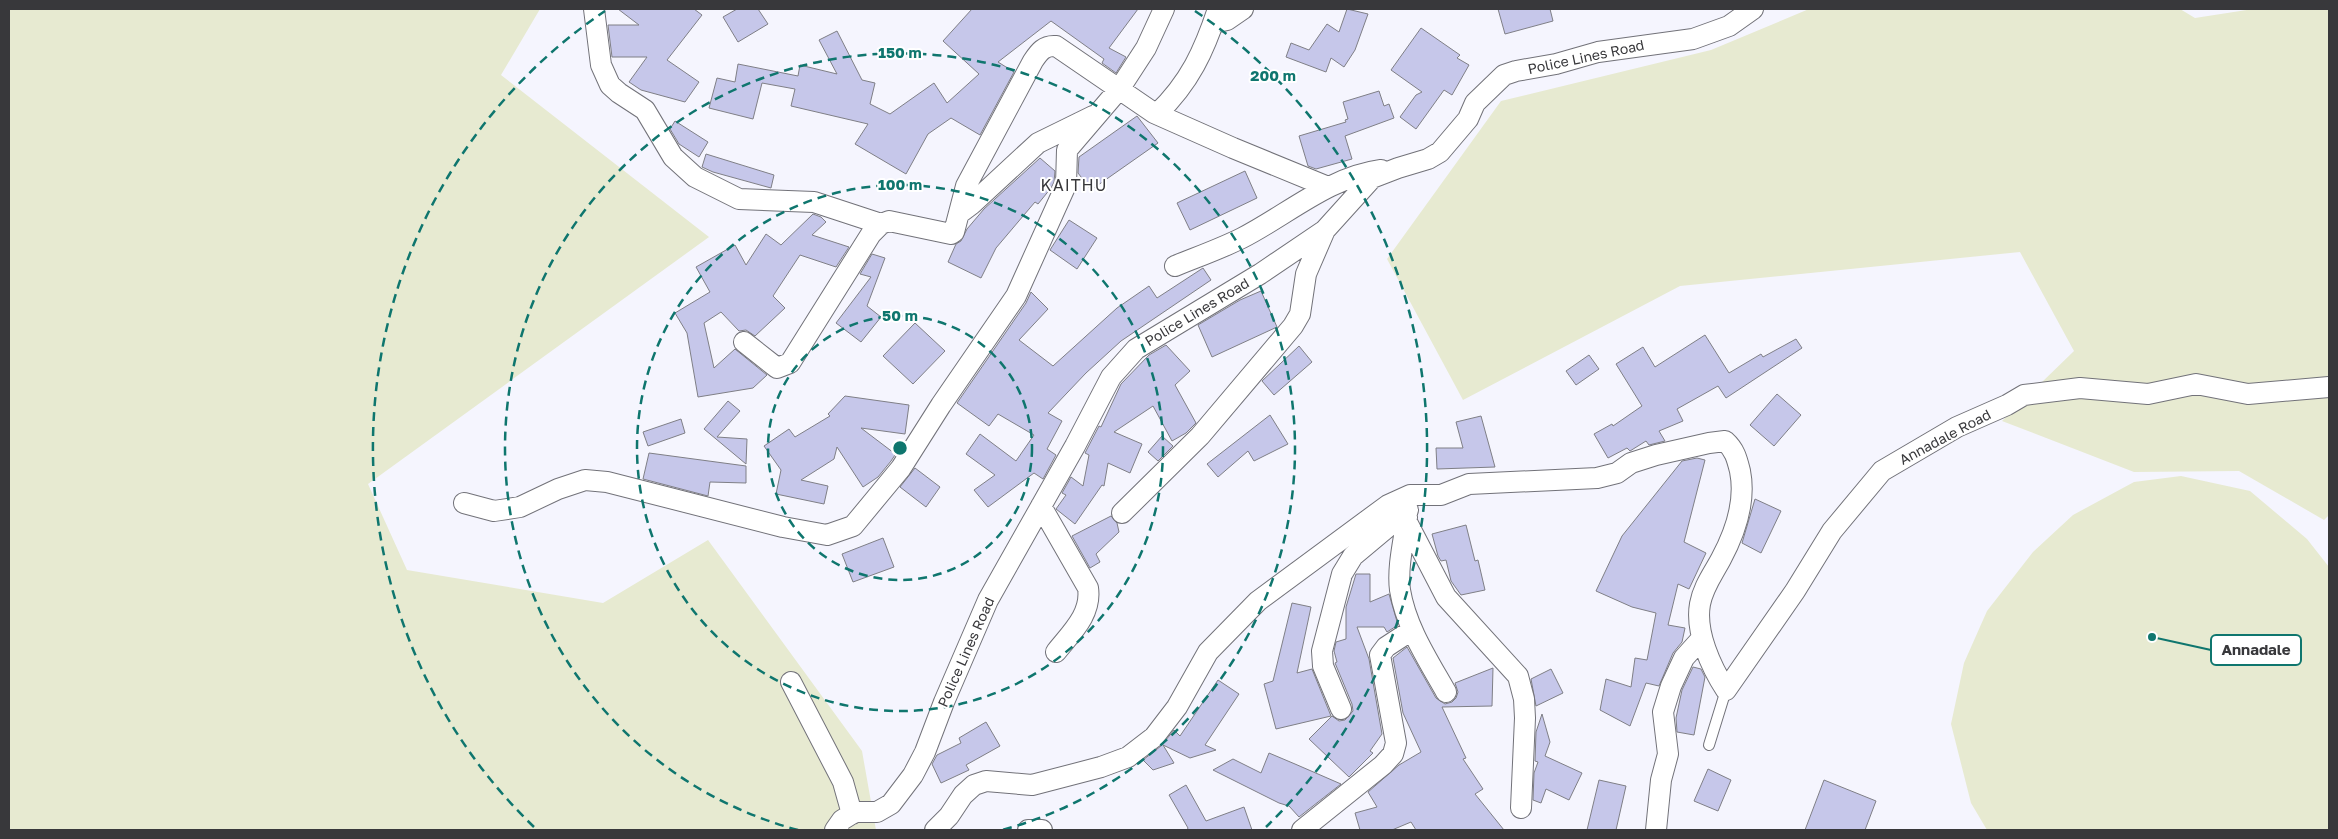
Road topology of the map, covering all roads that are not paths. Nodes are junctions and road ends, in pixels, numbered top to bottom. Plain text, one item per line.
1 (594, 9) edge
2 (1164, 9) edge
3 (1242, 9) edge
4 (1754, 9) edge
5 (1216, 16) edge
6 (1120, 88) junction
7 (1099, 113) junction
8 (1157, 114) junction
9 (1398, 168) junction
10 (1328, 187) junction
11 (960, 213) junction
12 (881, 224) junction
13 (1325, 230) junction
14 (1174, 266) dead end
15 (744, 342) dead end
16 (2329, 387) edge
17 (464, 503) dead end
18 (1041, 506) junction
19 (1408, 508) junction
20 (1122, 513) dead end
21 (1412, 630) junction
22 (1702, 638) junction
23 (1056, 652) dead end
24 (791, 682) dead end
25 (1726, 690) junction
26 (1446, 692) dead end
27 (1341, 710) dead end
28 (1708, 745) dead end
29 (1521, 808) dead end
30 (852, 814) junction
31 (835, 830) edge
32 (935, 830) edge
33 (1028, 830) edge
34 (1042, 830) edge
35 (1302, 830) edge
36 (1656, 830) edge

1 - 12 street
2 - 6 street
3 - 5 street
4 - 9 street, Police Lines Road
5 - 8 street
6 - 7 street
6 - 8 street
6 - 11 street
7 - 11 street
7 - 17 street
8 - 10 street
9 - 10 street
9 - 13 street, Police Lines Road
10 - 14 street
11 - 12 street
12 - 15 street
13 - 18 street, Police Lines Road
13 - 20 street
16 - 25 street, Annadale Road
18 - 23 street
18 - 30 street, Police Lines Road
19 - 21 street
19 - 22 street
19 - 27 street
19 - 29 street
19 - 32 street
21 - 26 street
21 - 35 street
22 - 25 street
22 - 36 street
24 - 30 street
25 - 28 lane, Annadale Road
30 - 31 street
33 - 34 street

